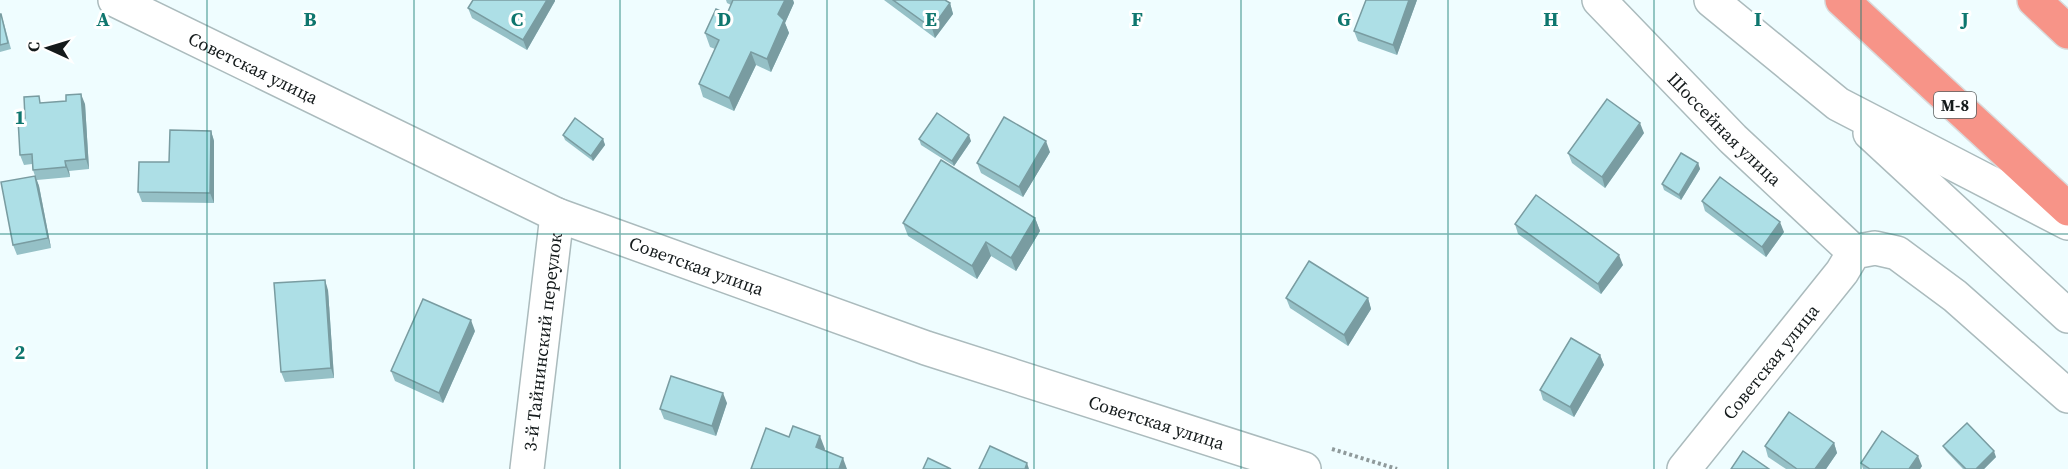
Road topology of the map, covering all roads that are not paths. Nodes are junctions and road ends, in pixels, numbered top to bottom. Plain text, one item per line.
1 (115, 0) edge
2 (1599, 0) edge
3 (1711, 0) edge
4 (1842, 0) edge
5 (2034, 0) edge
6 (2068, 32) edge
7 (1838, 104) junction
8 (2068, 209) edge
9 (557, 215) junction
10 (2068, 223) edge
11 (1854, 252) junction
12 (2068, 316) edge
13 (2068, 396) edge
14 (527, 469) edge
15 (1304, 469) edge
16 (1684, 469) edge

1 - 9 street, Советская улица
2 - 11 street, Шоссейная улица
3 - 7 street
4 - 8 highway, М-8
5 - 6 highway
7 - 10 street
7 - 12 street
9 - 14 street, 3-й Тайнинский переулок
9 - 15 street, Советская улица
11 - 13 street
11 - 16 street, Советская улица

